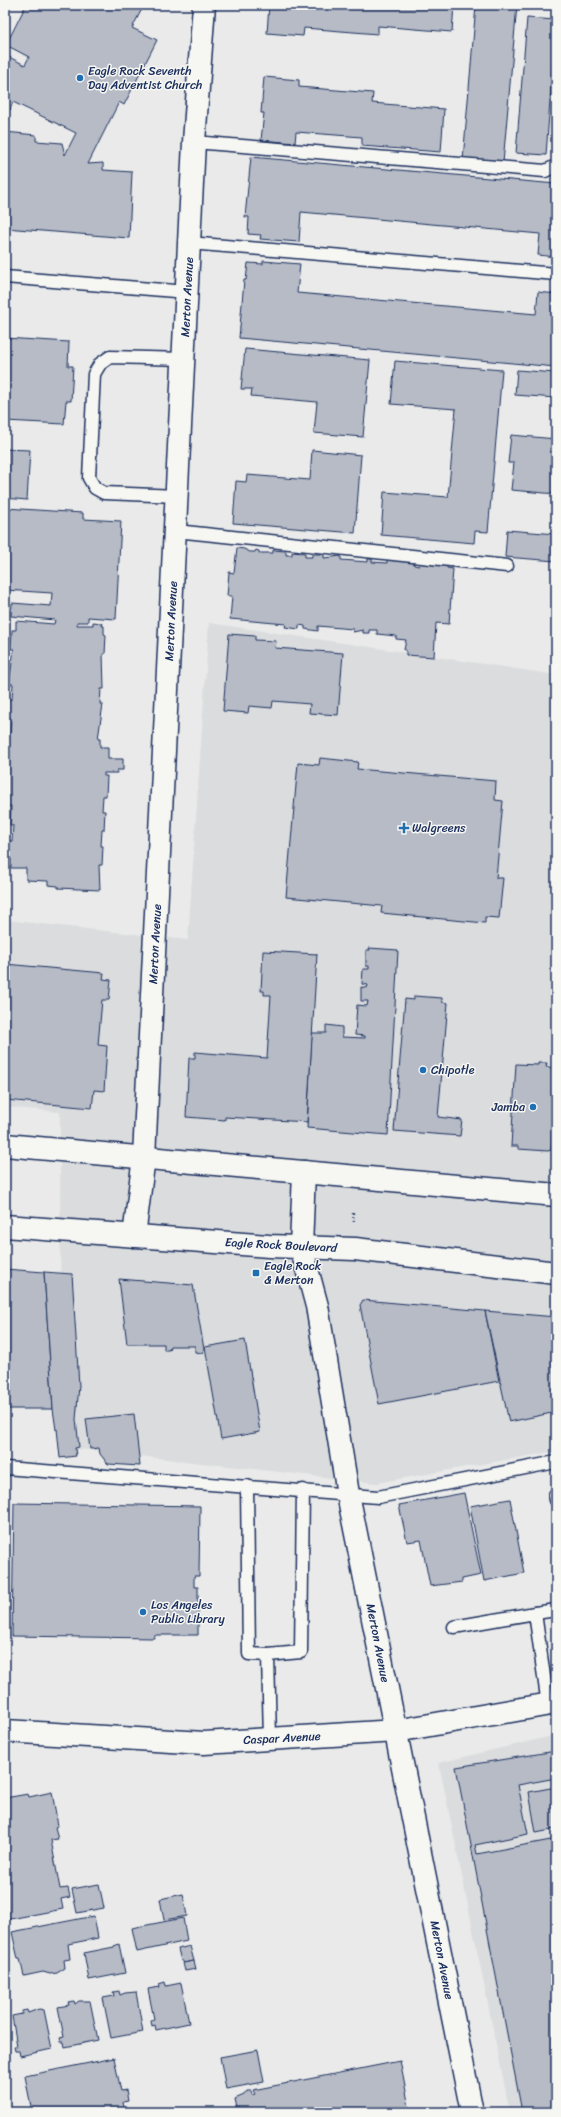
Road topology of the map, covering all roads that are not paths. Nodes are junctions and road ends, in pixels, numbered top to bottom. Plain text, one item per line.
1 (204, 5) edge
2 (194, 142) junction
3 (556, 166) edge
4 (189, 243) junction
5 (556, 274) edge
6 (5, 277) edge
7 (187, 292) junction
8 (184, 359) junction
9 (178, 496) junction
10 (176, 531) junction
11 (507, 566) dead end
12 (5, 1145) edge
13 (144, 1157) junction
14 (304, 1172) junction
15 (556, 1195) edge
16 (5, 1226) edge
17 (134, 1236) junction
18 (301, 1247) junction
19 (556, 1273) edge
20 (556, 1462) edge
21 (5, 1468) edge
22 (247, 1486) junction
23 (304, 1490) junction
24 (348, 1494) junction
25 (556, 1610) edge
26 (535, 1613) junction
27 (454, 1628) dead end
28 (268, 1655) junction
29 (552, 1704) edge
30 (396, 1731) junction
31 (5, 1732) edge
32 (270, 1739) junction
33 (472, 2112) edge

1 - 2 street, Merton Avenue
2 - 3 lane
2 - 4 street, Merton Avenue
4 - 5 lane
4 - 7 street, Merton Avenue
6 - 7 lane
7 - 8 street, Merton Avenue
8 - 9 street, Merton Avenue
8 - 9 lane
9 - 10 street, Merton Avenue
10 - 11 lane
10 - 13 street, Merton Avenue
12 - 13 street
13 - 14 street
13 - 17 street, Merton Avenue
14 - 15 street
14 - 18 street, Merton Avenue
16 - 17 street, Eagle Rock Boulevard
17 - 18 street, Eagle Rock Boulevard
18 - 19 street, Eagle Rock Boulevard
18 - 24 street, Merton Avenue
20 - 24 lane
21 - 22 lane
22 - 23 lane
22 - 28 lane
23 - 24 lane
23 - 28 lane
24 - 30 street, Merton Avenue
25 - 26 lane
26 - 27 lane
26 - 29 lane
28 - 32 lane
29 - 30 street, Caspar Avenue
30 - 32 street, Caspar Avenue
30 - 33 street, Merton Avenue
31 - 32 street, Caspar Avenue

